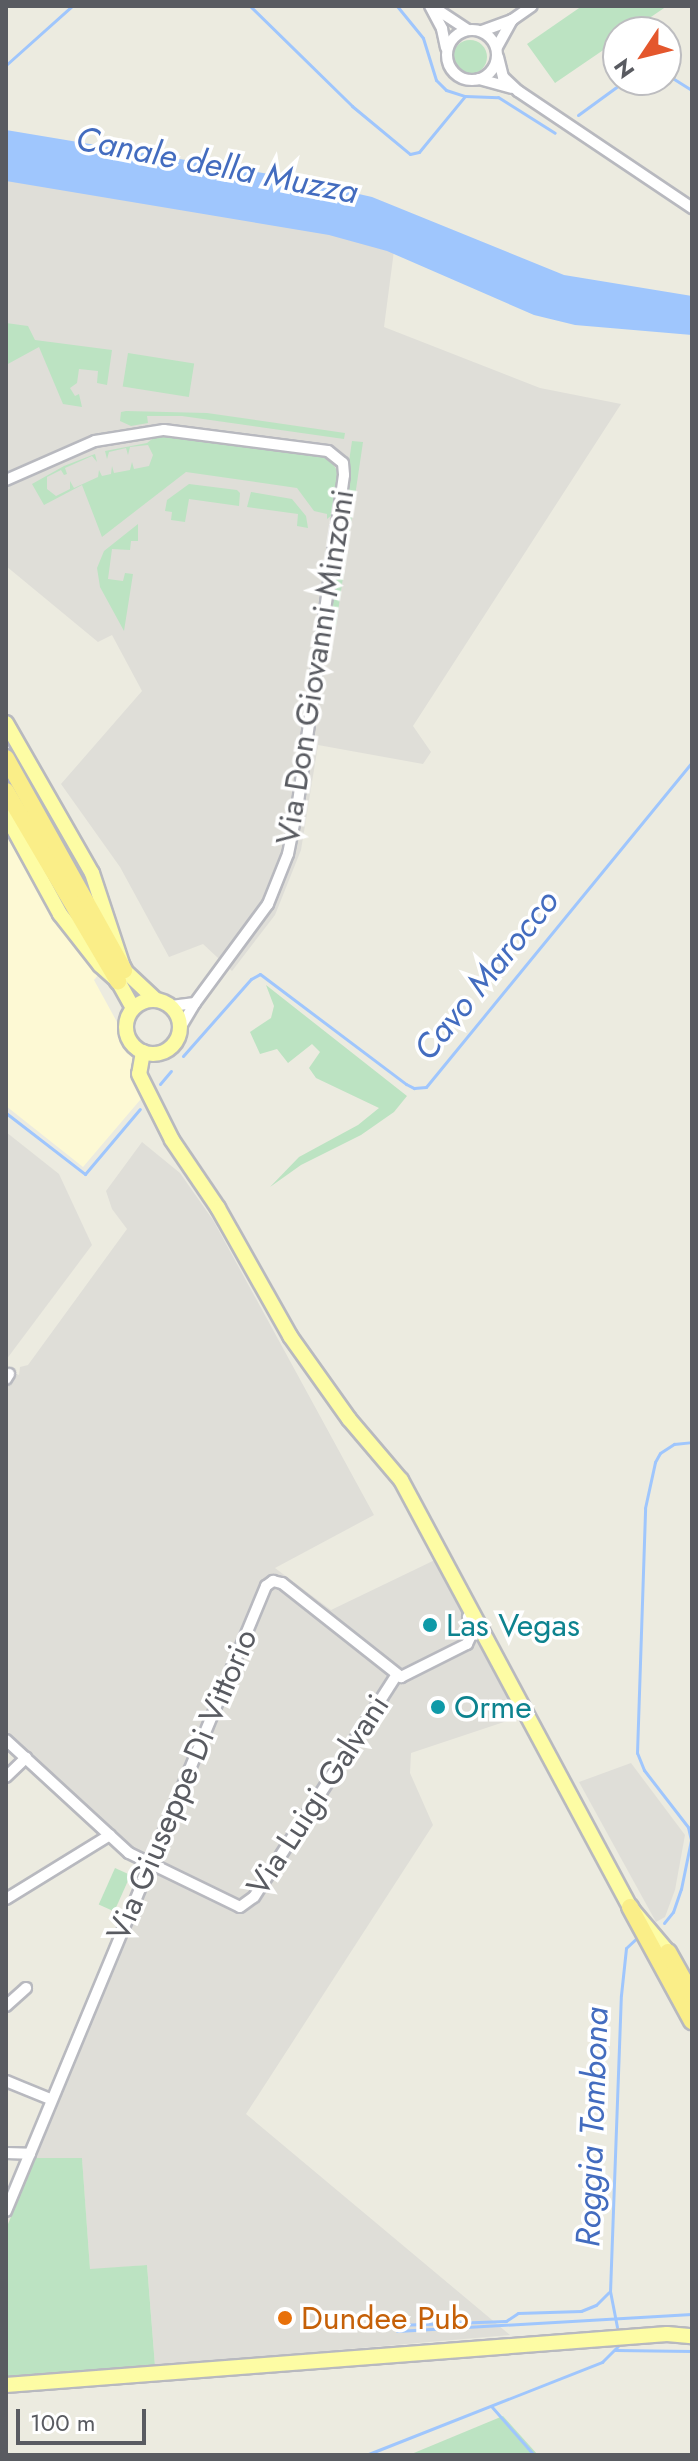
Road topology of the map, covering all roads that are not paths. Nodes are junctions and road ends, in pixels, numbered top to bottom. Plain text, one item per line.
1 (431, 6) edge
2 (532, 6) edge
3 (512, 20) junction
4 (468, 30) junction
5 (482, 31) junction
6 (497, 52) junction
7 (447, 53) junction
8 (479, 79) junction
9 (518, 91) junction
10 (692, 208) edge
11 (6, 480) edge
12 (6, 723) edge
13 (6, 758) edge
14 (6, 791) edge
15 (6, 815) edge
16 (121, 976) junction
17 (156, 1000) junction
18 (195, 1003) junction
19 (171, 1006) junction
20 (133, 1008) junction
21 (180, 1028) junction
22 (143, 1052) junction
23 (457, 1585) junction
24 (467, 1644) junction
25 (396, 1676) junction
26 (519, 1699) junction
27 (6, 1740) edge
28 (26, 1758) junction
29 (6, 1777) edge
30 (110, 1835) junction
31 (150, 1864) junction
32 (6, 1899) edge
33 (630, 1907) junction
34 (645, 1935) junction
35 (668, 1952) junction
36 (692, 1983) edge
37 (26, 1988) dead end
38 (692, 1995) edge
39 (6, 2006) edge
40 (692, 2021) edge
41 (692, 2031) edge
42 (6, 2081) edge
43 (50, 2099) junction
44 (6, 2153) edge
45 (30, 2154) junction
46 (6, 2211) edge
47 (692, 2336) edge
48 (6, 2385) edge

1 - 4 street
1 - 7 street
2 - 3 street
3 - 5 street
3 - 6 street
4 - 5 street
4 - 7 street
5 - 6 street
6 - 8 street
6 - 9 street
7 - 8 street
8 - 9 street
9 - 10 street
11 - 18 street, Via Don Giovanni Minzoni
12 - 16 main road
13 - 16 highway
14 - 16 highway
15 - 16 main road
16 - 17 main road
16 - 20 main road
17 - 19 main road
17 - 20 main road
18 - 19 street
18 - 21 street, Via Don Giovanni Minzoni
19 - 21 main road
20 - 22 main road
21 - 22 main road
22 - 23 main road
23 - 24 street
23 - 26 main road
24 - 25 street
24 - 26 street
25 - 31 street, Via Luigi Galvani
25 - 31 street, Via Giuseppe Di Vittorio
26 - 33 main road
27 - 28 street
28 - 29 street
28 - 30 street
30 - 31 street
30 - 32 street
31 - 43 street, Via Giuseppe Di Vittorio
33 - 34 highway
33 - 35 main road
34 - 40 highway
34 - 41 highway
35 - 36 highway
35 - 38 highway
37 - 39 street
42 - 43 street
43 - 45 street, Via Giuseppe Di Vittorio
44 - 45 street
45 - 46 street, Via Giuseppe Di Vittorio
47 - 48 main road

